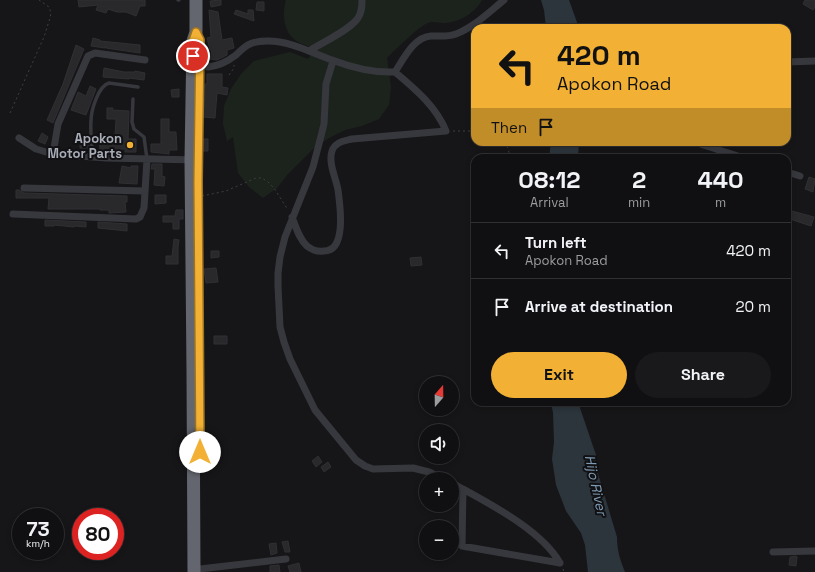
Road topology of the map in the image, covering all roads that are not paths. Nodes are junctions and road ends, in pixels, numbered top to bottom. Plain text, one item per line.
1 (196, 0) edge
2 (362, 0) edge
3 (504, 0) edge
4 (473, 24) edge
5 (471, 26) edge
6 (309, 51) junction
7 (145, 60) dead end
8 (333, 61) junction
9 (815, 61) edge
10 (791, 62) edge
11 (208, 67) dead end
12 (395, 72) junction
13 (138, 87) dead end
14 (133, 99) dead end
15 (19, 138) dead end
16 (706, 146) edge
17 (53, 154) junction
18 (732, 154) edge
19 (94, 157) junction
20 (147, 159) junction
21 (195, 160) junction
22 (791, 173) edge
23 (800, 176) dead end
24 (24, 188) dead end
25 (145, 191) junction
26 (13, 214) dead end
27 (292, 216) junction
28 (429, 472) edge
29 (459, 487) edge
30 (463, 489) junction
31 (459, 546) edge
32 (462, 546) junction
33 (815, 550) edge
34 (772, 552) dead end
35 (286, 559) dead end
36 (198, 571) edge

1 - 21 highway
2 - 6 street
3 - 4 street
5 - 12 street
6 - 8 street
6 - 11 street
7 - 17 street
8 - 12 street
8 - 27 street
9 - 10 street
12 - 27 street
13 - 19 lane
14 - 20 lane
15 - 17 street
16 - 18 street
17 - 19 street
19 - 20 street
20 - 21 street
20 - 25 street
21 - 36 highway
21 - 36 highway
22 - 23 street
24 - 25 street
25 - 26 street
27 - 28 street
29 - 30 street
30 - 32 street
30 - 32 street
31 - 32 lane
33 - 34 street
35 - 36 street

